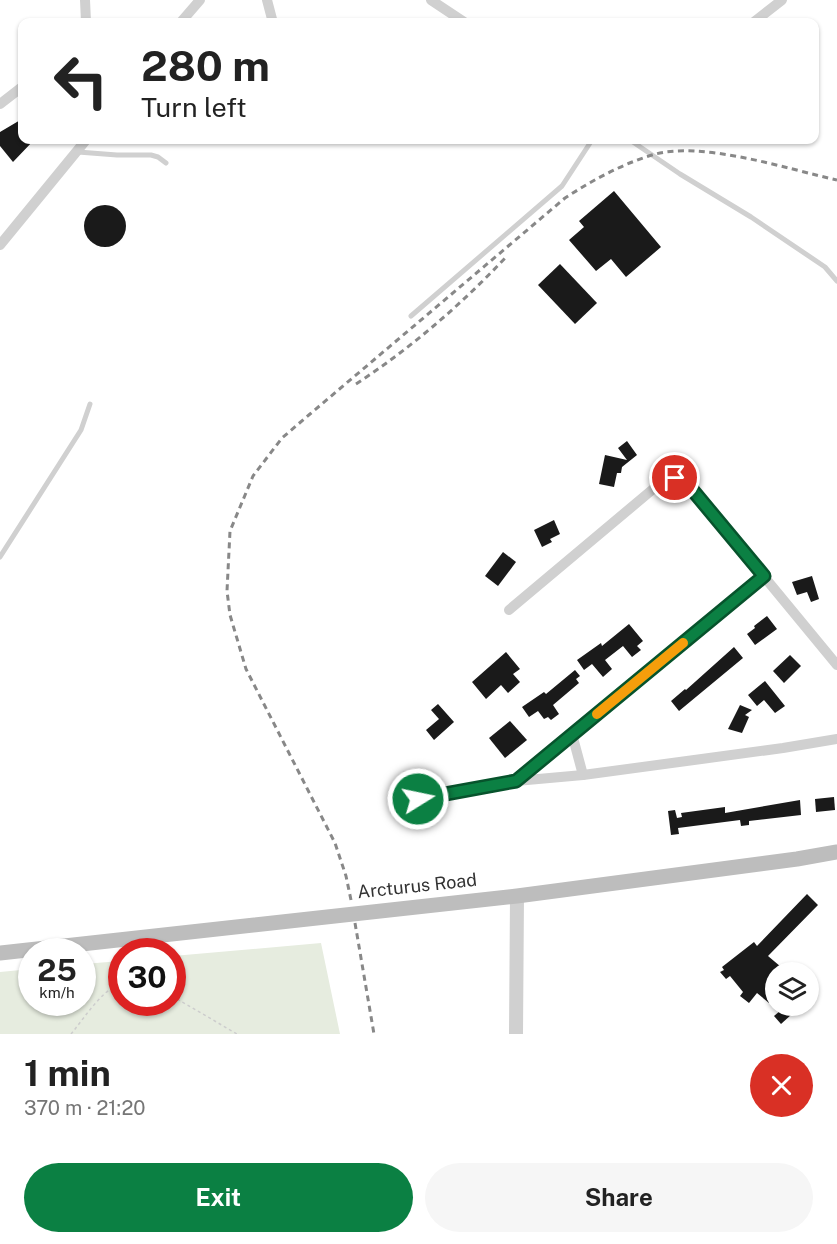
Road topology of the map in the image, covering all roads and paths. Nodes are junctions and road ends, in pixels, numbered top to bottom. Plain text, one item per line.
1 (86, 0) edge
2 (200, 0) edge
3 (267, 0) edge
4 (431, 0) edge
5 (782, 0) edge
6 (86, 18) edge
7 (184, 18) edge
8 (272, 18) edge
9 (458, 18) edge
10 (759, 18) edge
11 (18, 90) edge
12 (0, 104) edge
13 (83, 144) edge
14 (589, 144) edge
15 (636, 144) edge
16 (76, 152) junction
17 (166, 163) dead end
18 (0, 245) edge
19 (837, 281) edge
20 (411, 316) dead end
21 (90, 404) dead end
22 (0, 557) edge
23 (764, 576) junction
24 (509, 610) dead end
25 (837, 665) edge
26 (572, 734) junction
27 (837, 739) edge
28 (583, 775) junction
29 (516, 781) junction
30 (418, 799) dead end
31 (837, 852) edge
32 (517, 896) junction
33 (0, 953) edge
34 (108, 991) edge
35 (186, 1004) edge
36 (71, 1034) edge
37 (237, 1034) edge
38 (516, 1034) edge

1 - 6 street
2 - 7 street
3 - 8 street
4 - 9 street
5 - 10 street
11 - 12 street
13 - 16 street
14 - 20 lane
15 - 19 lane
16 - 17 lane
16 - 18 street
21 - 22 lane
23 - 24 street
23 - 25 street
23 - 26 street
26 - 28 street
26 - 29 street
27 - 28 street
28 - 29 street
29 - 30 street
31 - 32 main road, Arcturus Road
32 - 33 main road, Arcturus Road
32 - 38 street
34 - 36 path
35 - 37 path

